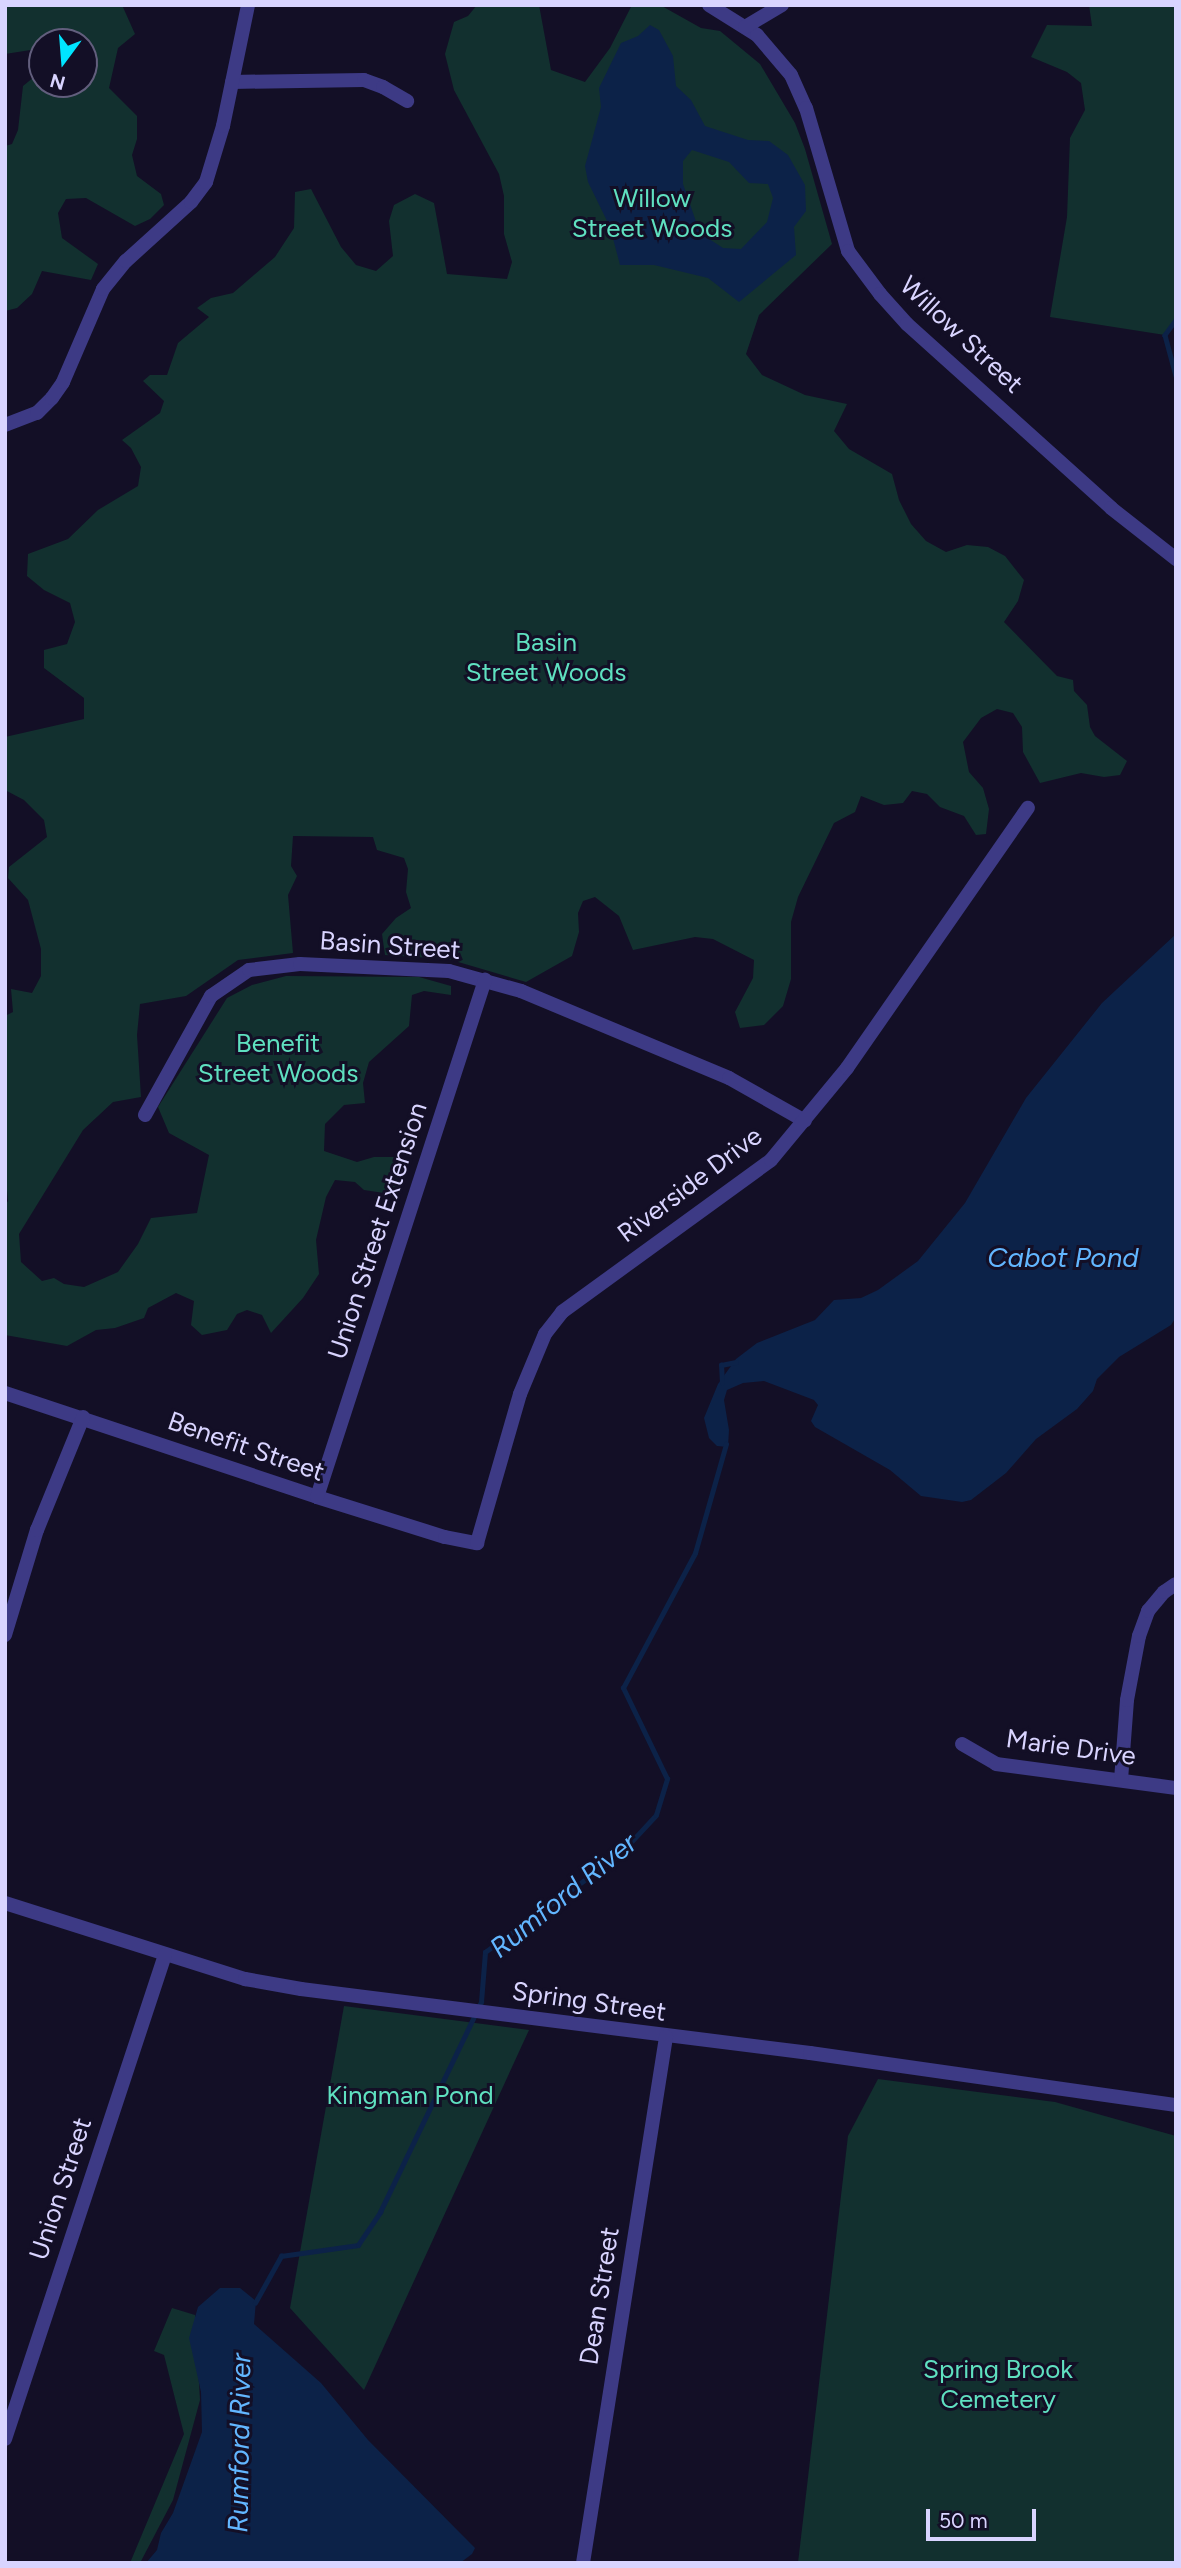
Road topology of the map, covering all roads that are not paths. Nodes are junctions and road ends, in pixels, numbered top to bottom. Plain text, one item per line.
1 (248, 5) edge
2 (709, 5) edge
3 (782, 5) edge
4 (745, 27) junction
5 (232, 82) junction
6 (407, 101) dead end
7 (5, 425) edge
8 (1176, 559) edge
9 (1028, 808) dead end
10 (485, 980) junction
11 (145, 1115) dead end
12 (805, 1121) junction
13 (5, 1393) edge
14 (83, 1417) junction
15 (317, 1497) junction
16 (473, 1543) joint
17 (1176, 1584) edge
18 (5, 1636) edge
19 (962, 1744) dead end
20 (1121, 1780) junction
21 (1176, 1788) edge
22 (5, 1903) edge
23 (165, 1955) junction
24 (666, 2037) junction
25 (1176, 2105) edge
26 (5, 2440) edge
27 (583, 2563) edge

1 - 5 street
2 - 4 street, Willow Street
3 - 4 street
4 - 8 street, Willow Street
5 - 6 street
5 - 7 street
9 - 12 street, Riverside Drive
10 - 11 street, Basin Street
10 - 12 street, Basin Street
10 - 15 street, Union Street Extension
12 - 16 street, Riverside Drive
13 - 14 street, Benefit Street
14 - 15 street, Benefit Street
14 - 18 street
15 - 16 street, Benefit Street
17 - 20 street
19 - 20 street, Marie Drive
20 - 21 street, Marie Drive
22 - 23 street, Spring Street
23 - 24 street, Spring Street
23 - 26 street, Union Street
24 - 25 street, Spring Street
24 - 27 street, Dean Street

